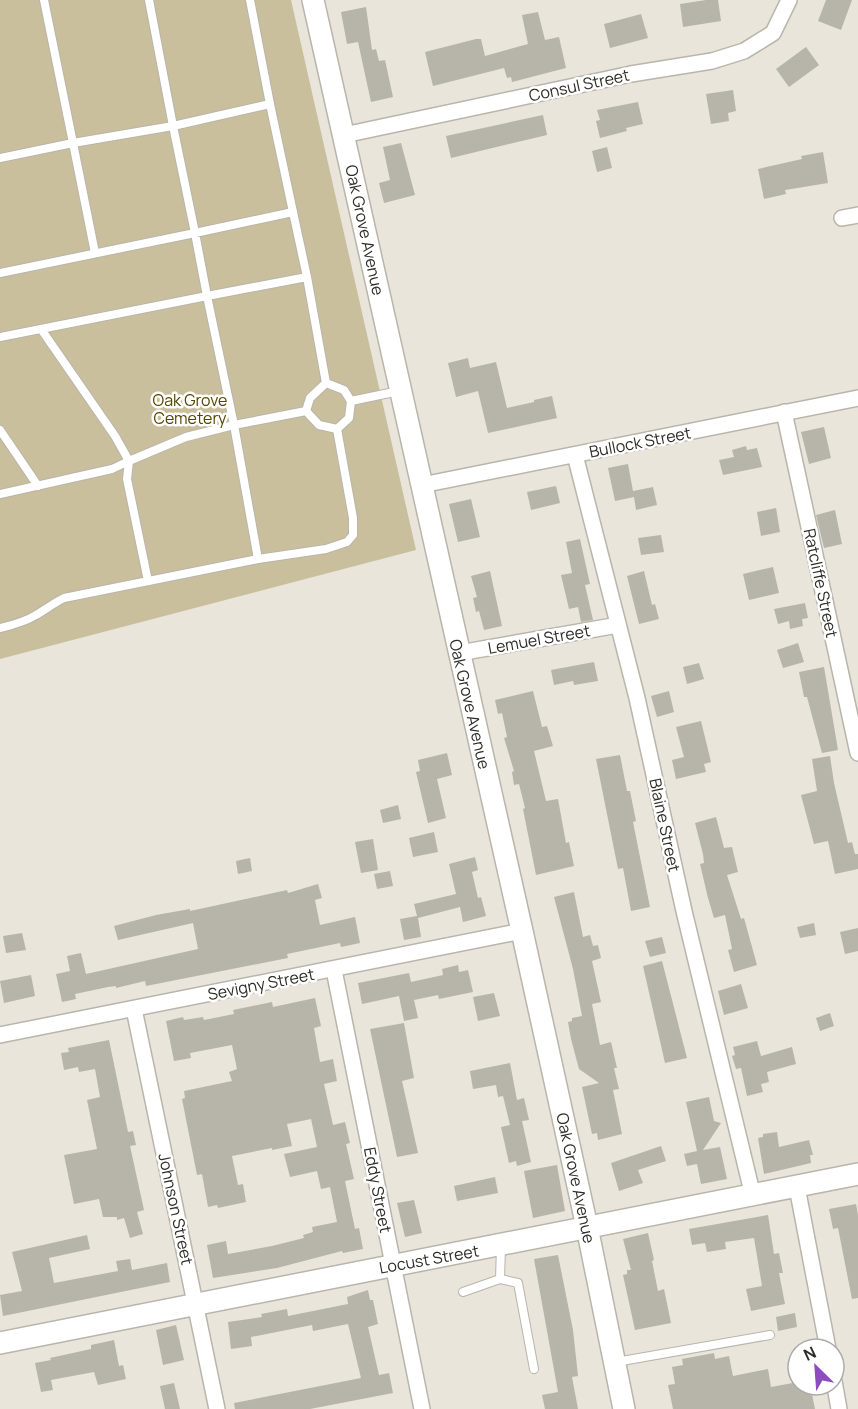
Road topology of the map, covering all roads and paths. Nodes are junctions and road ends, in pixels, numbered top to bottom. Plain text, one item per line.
1 (44, 0) edge
2 (149, 0) edge
3 (250, 0) edge
4 (313, 0) edge
5 (789, 0) edge
6 (270, 104) junction
7 (173, 126) junction
8 (344, 135) junction
9 (73, 143) junction
10 (0, 158) edge
11 (293, 212) junction
12 (858, 215) edge
13 (842, 218) dead end
14 (195, 232) junction
15 (95, 253) junction
16 (0, 273) edge
17 (307, 277) junction
18 (207, 296) junction
19 (41, 329) junction
20 (0, 337) edge
21 (326, 383) junction
22 (401, 390) junction
23 (858, 398) edge
24 (351, 401) junction
25 (306, 411) junction
26 (784, 412) junction
27 (234, 425) junction
28 (337, 429) junction
29 (0, 430) edge
30 (575, 455) junction
31 (129, 461) junction
32 (422, 485) junction
33 (38, 486) junction
34 (0, 494) edge
35 (258, 559) junction
36 (148, 581) junction
37 (618, 624) junction
38 (0, 628) edge
39 (459, 653) junction
40 (858, 753) edge
41 (522, 931) junction
42 (334, 970) junction
43 (134, 1009) junction
44 (0, 1035) edge
45 (858, 1174) edge
46 (797, 1187) junction
47 (753, 1196) junction
48 (587, 1227) junction
49 (501, 1246) junction
50 (393, 1265) junction
51 (500, 1279) junction
52 (463, 1292) dead end
53 (196, 1306) junction
54 (770, 1335) dead end
55 (826, 1337) edge
56 (0, 1344) edge
57 (614, 1362) junction
58 (534, 1369) dead end
59 (217, 1409) edge
60 (422, 1409) edge
61 (624, 1409) edge

1 - 9 lane
2 - 7 lane
3 - 6 lane
4 - 8 street, Oak Grove Avenue
5 - 8 street, Consul Street
6 - 7 lane
6 - 11 lane
7 - 9 lane
7 - 14 lane
8 - 22 street, Oak Grove Avenue
9 - 10 lane
9 - 15 lane
11 - 14 lane
11 - 17 lane
12 - 13 street
14 - 15 lane
14 - 18 lane
15 - 16 lane
17 - 18 lane
17 - 21 lane
18 - 19 lane
18 - 27 lane
19 - 20 lane
19 - 31 lane
21 - 24 lane
21 - 25 lane
22 - 24 lane
22 - 32 street, Oak Grove Avenue
23 - 26 street, Bullock Street
24 - 28 lane
25 - 27 lane
25 - 28 lane
26 - 30 street, Bullock Street
26 - 40 street, Ratcliffe Street
27 - 31 lane
27 - 35 lane
28 - 35 lane
29 - 33 lane
30 - 32 street, Bullock Street
30 - 37 street, Blaine Street
31 - 33 lane
31 - 36 lane
32 - 39 street, Oak Grove Avenue
33 - 34 lane
35 - 36 lane
36 - 38 lane
37 - 39 street, Lemuel Street
37 - 47 street, Blaine Street
39 - 41 street, Oak Grove Avenue
41 - 42 street, Sevigny Street
41 - 48 street, Oak Grove Avenue
42 - 43 street, Sevigny Street
42 - 50 street, Eddy Street
43 - 44 street, Sevigny Street
43 - 53 street, Johnson Street
45 - 46 street, Locust Street
46 - 47 street, Locust Street
46 - 55 street
47 - 48 street, Locust Street
48 - 49 street, Locust Street
48 - 57 street, Oak Grove Avenue
49 - 50 street, Locust Street
49 - 51 lane
50 - 53 street, Locust Street
50 - 60 street, Eddy Street
51 - 52 lane
51 - 58 lane
53 - 56 street, Locust Street
53 - 59 street, Johnson Street
54 - 57 lane
57 - 61 street, Oak Grove Avenue

